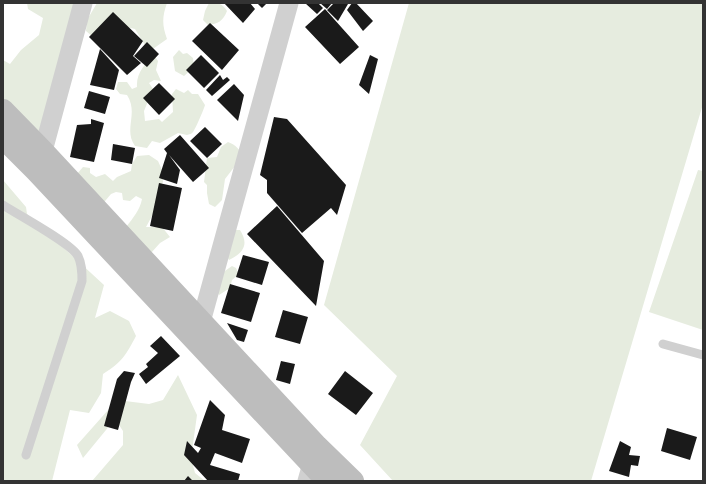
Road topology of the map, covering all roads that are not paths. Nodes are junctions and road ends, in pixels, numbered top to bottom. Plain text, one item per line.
1 (83, 3) edge
2 (289, 3) edge
3 (3, 110) edge
4 (3, 138) edge
5 (40, 161) junction
6 (3, 205) edge
7 (202, 321) junction
8 (196, 342) junction
9 (663, 344) dead end
10 (703, 355) edge
11 (26, 455) dead end
12 (312, 464) edge
13 (327, 481) edge
14 (353, 481) edge

1 - 5 street
2 - 7 street
3 - 5 main road
4 - 5 main road
5 - 7 main road
5 - 8 main road
6 - 11 lane
7 - 8 street
7 - 12 main road
8 - 12 main road
9 - 10 lane
12 - 13 main road
12 - 14 main road

